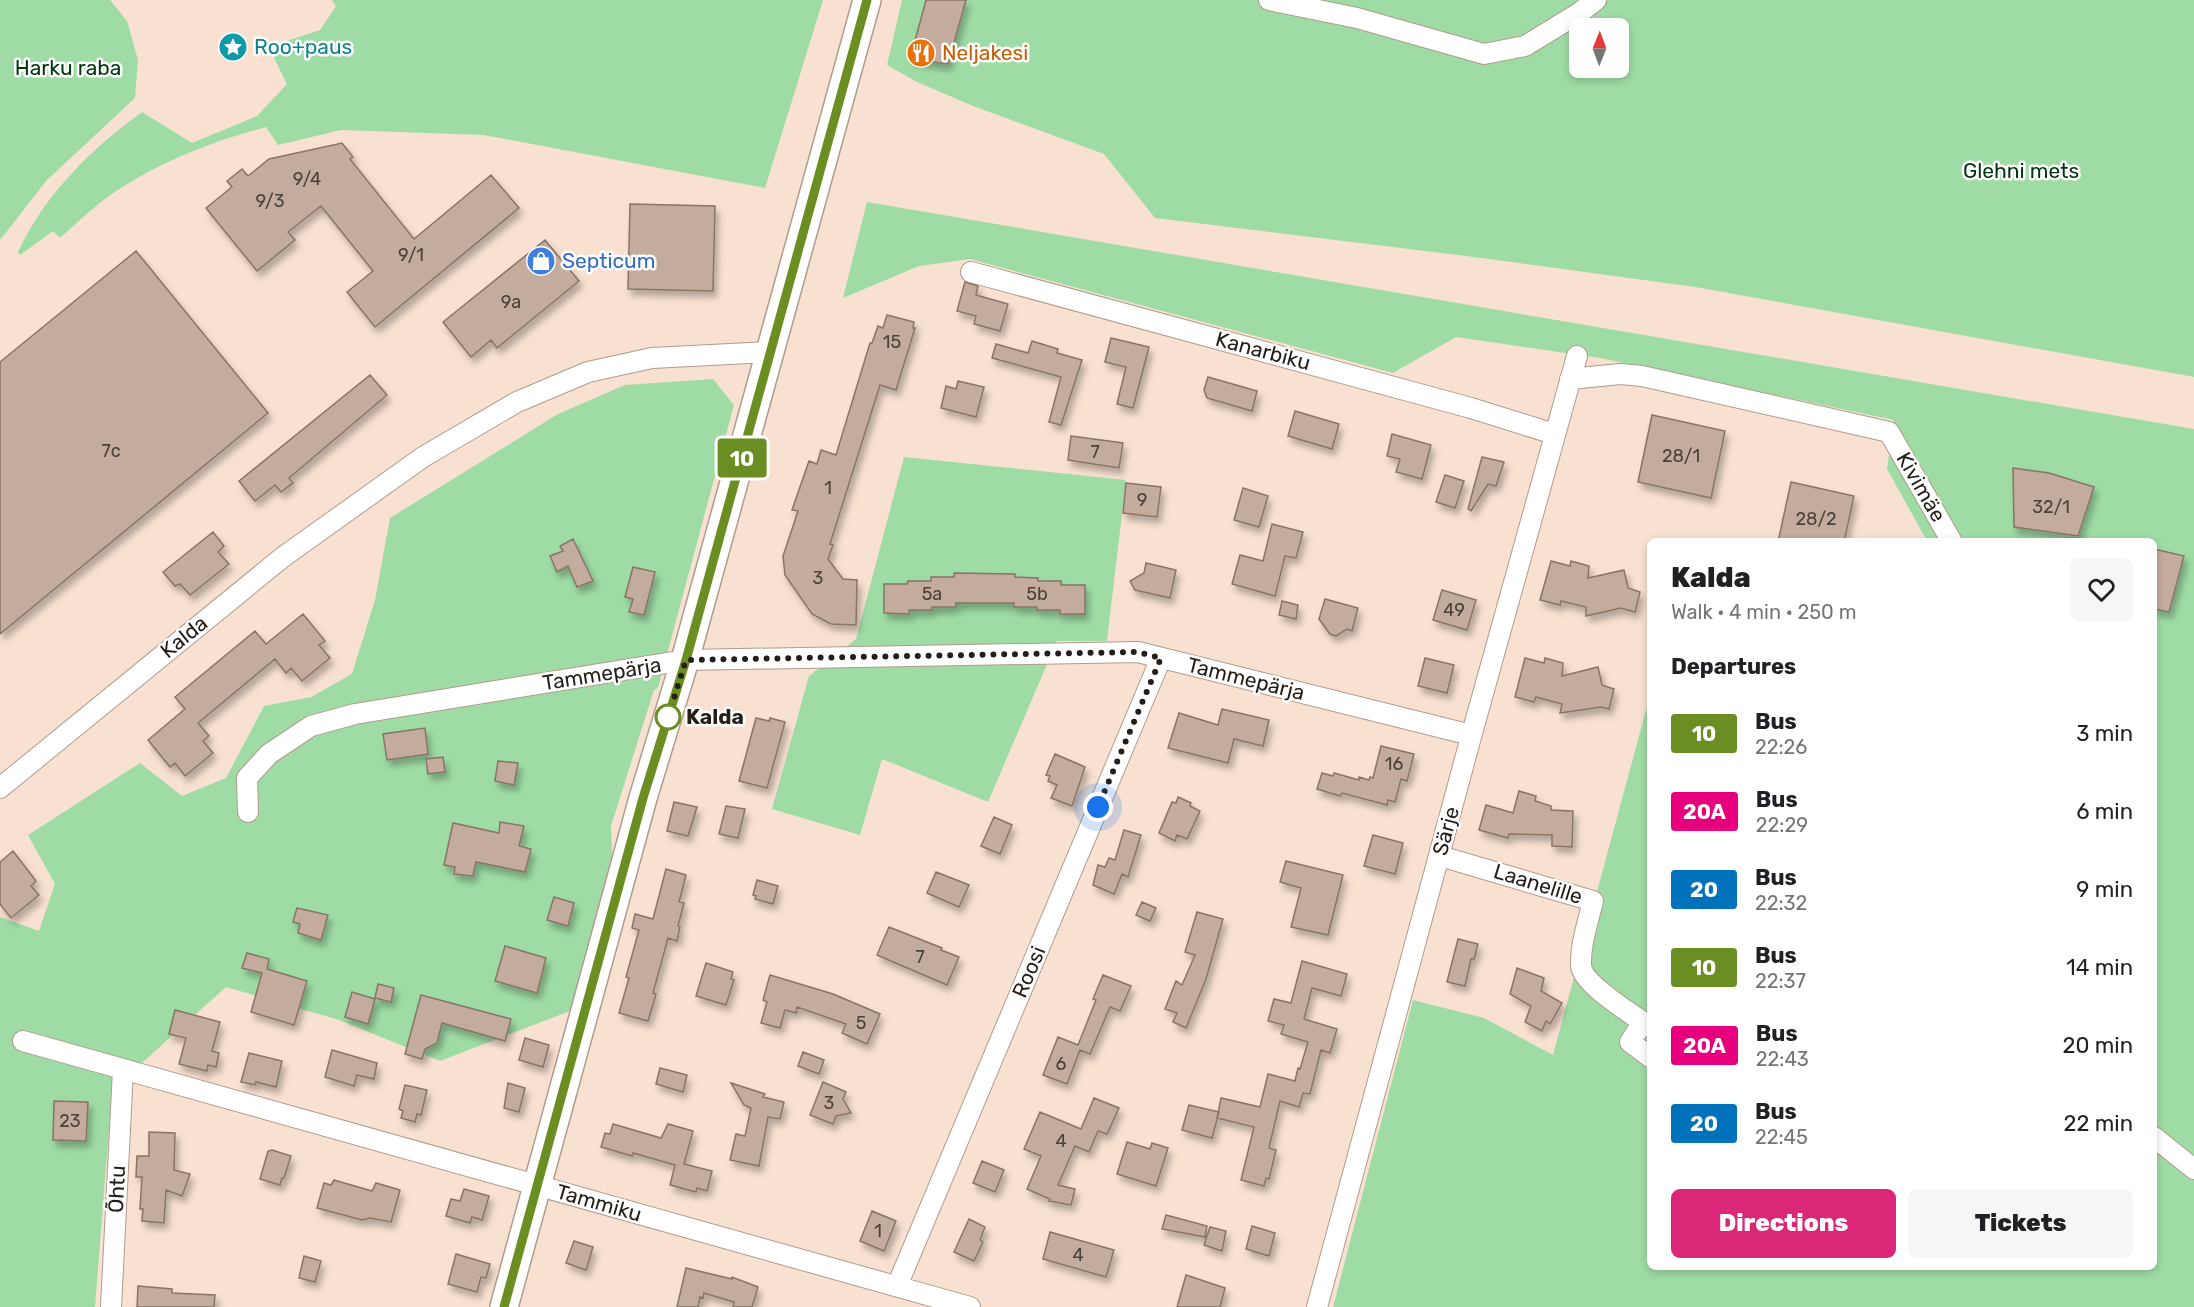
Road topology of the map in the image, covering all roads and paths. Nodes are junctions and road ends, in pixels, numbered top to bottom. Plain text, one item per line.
1 (867, 0) edge
2 (1269, 0) edge
3 (1596, 0) edge
4 (971, 272) dead end
5 (771, 352) junction
6 (1577, 356) dead end
7 (1570, 379) junction
8 (1554, 434) junction
9 (1950, 538) edge
10 (1161, 658) junction
11 (686, 660) junction
12 (1471, 735) junction
13 (0, 788) edge
14 (248, 812) dead end
15 (1440, 856) junction
16 (1647, 1024) edge
17 (23, 1041) dead end
18 (1647, 1055) edge
19 (123, 1070) junction
20 (2157, 1139) edge
21 (2194, 1169) edge
22 (538, 1186) junction
23 (897, 1286) junction
24 (111, 1307) edge
25 (504, 1307) edge
26 (970, 1307) edge
27 (1317, 1307) edge

1 - 5 main road
2 - 3 street
4 - 8 street, Kanarbiku
5 - 11 main road
5 - 13 street, Kalda
6 - 7 street, Särje
7 - 8 street, Särje
7 - 9 street, Kivimäe
8 - 12 street, Särje
10 - 11 street, Tammepärja
10 - 12 street, Tammepärja
10 - 23 street, Roosi
11 - 14 street, Tammepärja
11 - 22 main road
12 - 15 street, Särje
15 - 16 street, Laanelille
15 - 27 street, Särje
16 - 18 street, Laanelille
17 - 19 street, Tammiku
19 - 22 street, Tammiku
19 - 24 street, Õhtu
20 - 21 street
22 - 23 street, Tammiku
22 - 25 main road
23 - 26 street, Tammiku

